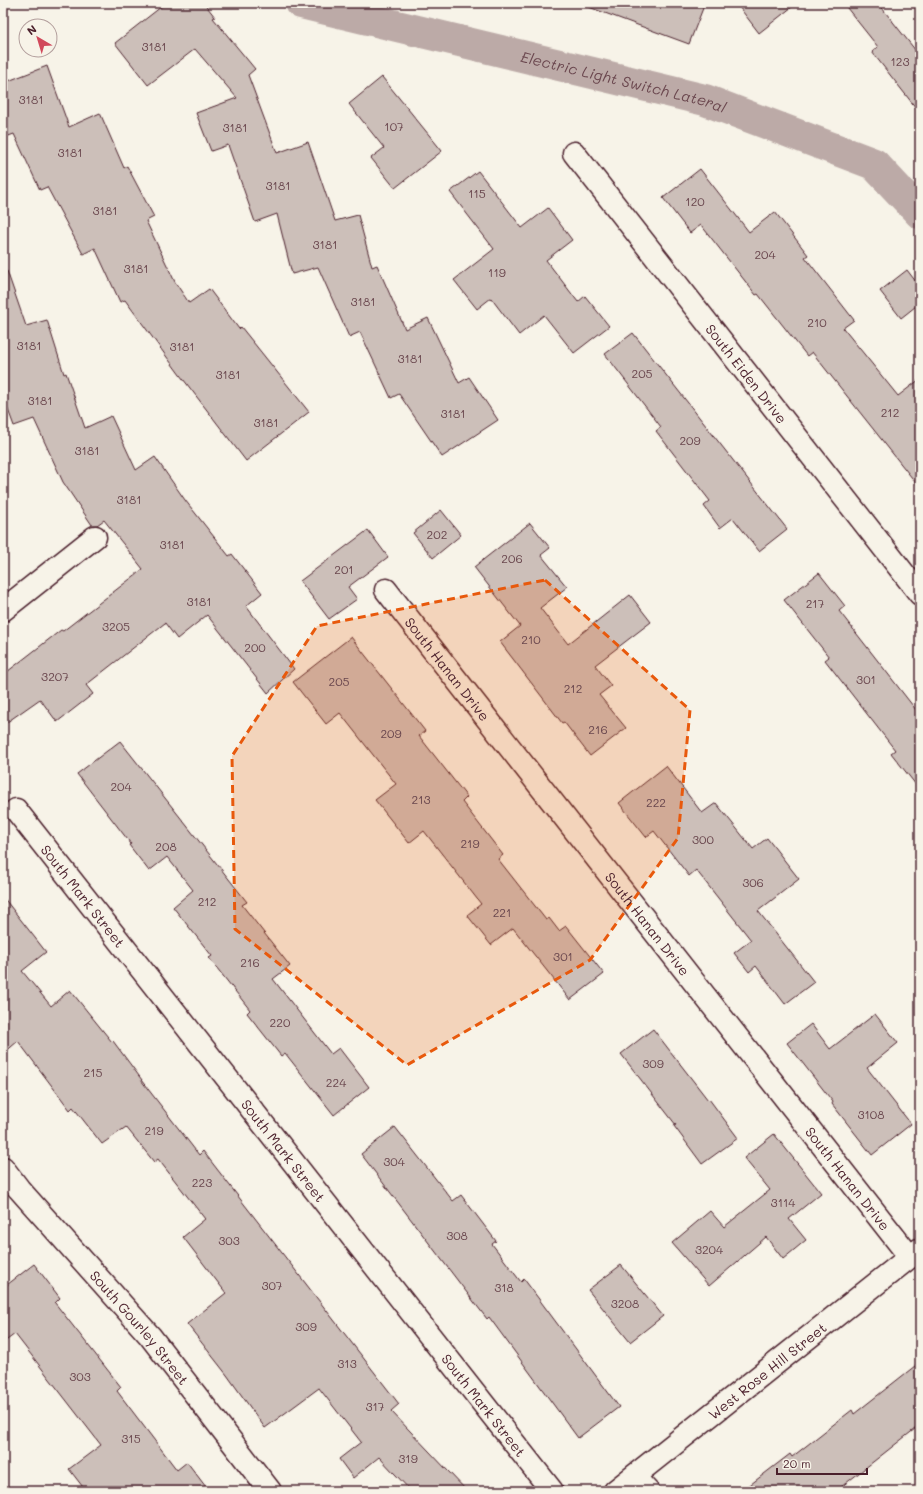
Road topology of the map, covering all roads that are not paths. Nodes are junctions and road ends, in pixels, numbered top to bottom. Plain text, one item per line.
1 (574, 153) dead end
2 (96, 537) dead end
3 (386, 590) dead end
4 (920, 594) edge
5 (3, 610) edge
6 (16, 810) dead end
7 (3, 1168) edge
8 (915, 1253) edge
9 (635, 1475) junction
10 (270, 1491) edge
11 (552, 1491) edge
12 (614, 1491) edge
13 (650, 1491) edge

1 - 4 street, South Eiden Drive
2 - 5 street
3 - 8 street, South Hanan Drive
6 - 11 street, South Mark Street
7 - 10 street, South Gourley Street
8 - 9 street, West Rose Hill Street
9 - 12 street, West Rose Hill Street
9 - 13 lane

